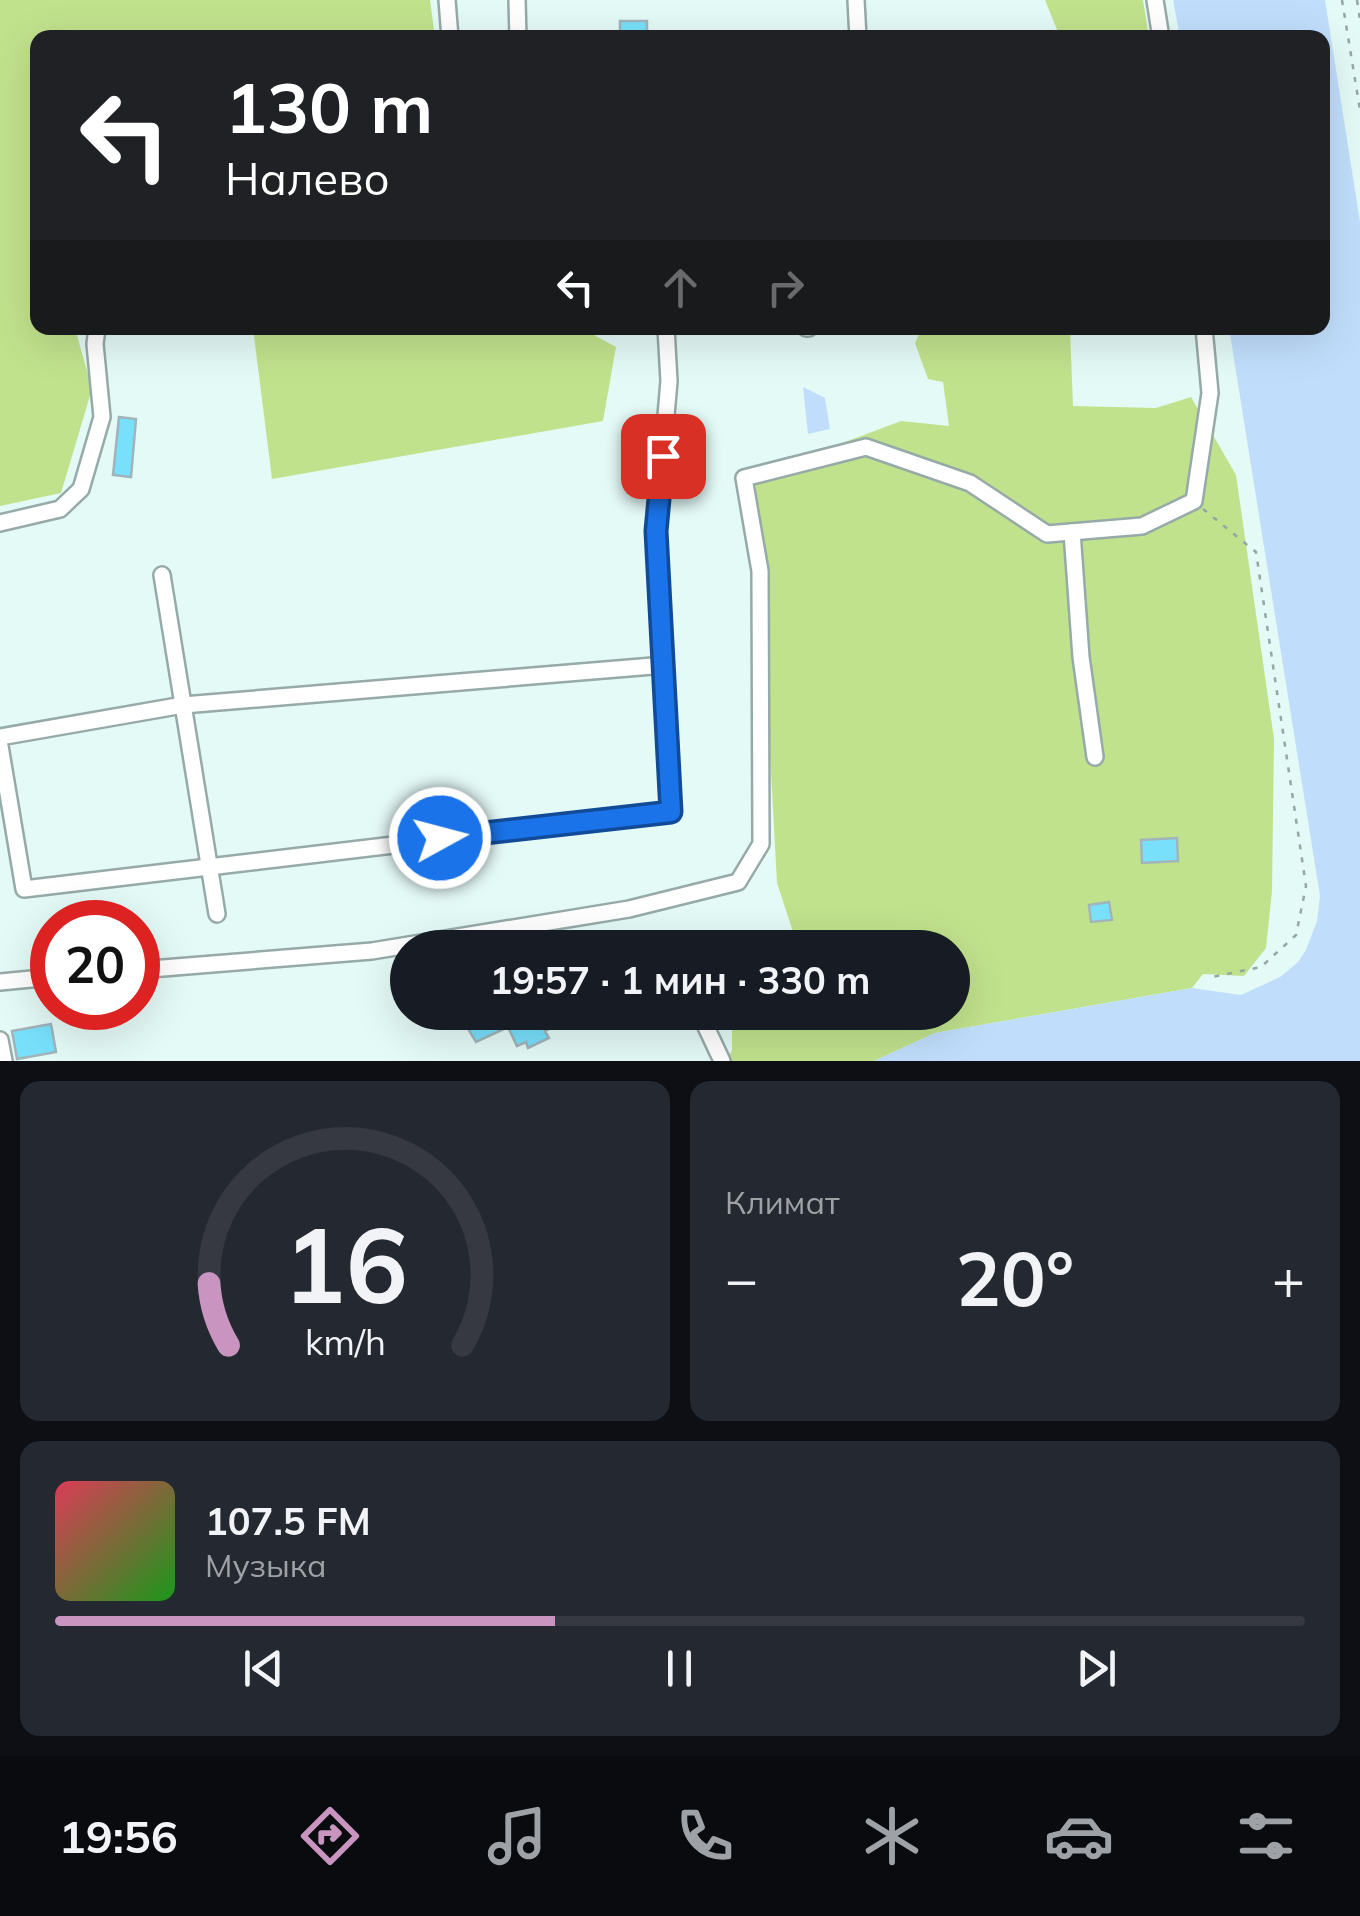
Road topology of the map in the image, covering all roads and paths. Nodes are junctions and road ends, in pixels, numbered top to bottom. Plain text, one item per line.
1 (447, 0) edge
2 (517, 0) edge
3 (856, 0) edge
4 (1155, 0) edge
5 (1342, 0) edge
6 (1357, 0) edge
7 (1360, 20) edge
8 (449, 30) edge
9 (518, 30) edge
10 (858, 30) edge
11 (1160, 30) edge
12 (1360, 110) edge
13 (96, 335) edge
14 (666, 335) edge
15 (1205, 335) edge
16 (1194, 501) junction
17 (0, 523) edge
18 (1072, 532) junction
19 (162, 575) dead end
20 (665, 665) junction
21 (183, 705) junction
22 (0, 737) edge
23 (0, 746) edge
24 (1095, 757) dead end
25 (209, 865) junction
26 (217, 914) dead end
27 (160, 968) edge
28 (1207, 978) dead end
29 (30, 980) edge
30 (0, 982) edge
31 (707, 1030) edge
32 (0, 1040) edge
33 (4, 1061) edge
34 (722, 1061) edge

1 - 8 street
2 - 9 street
3 - 10 street
4 - 11 street
5 - 12 path
6 - 7 path
13 - 17 street
14 - 20 street
15 - 16 street
16 - 18 street
16 - 28 path
18 - 24 street
18 - 27 street
19 - 21 street
20 - 21 street
20 - 25 street
21 - 22 street
21 - 25 street
23 - 25 street
25 - 26 street
29 - 30 street
31 - 34 street
32 - 33 street

